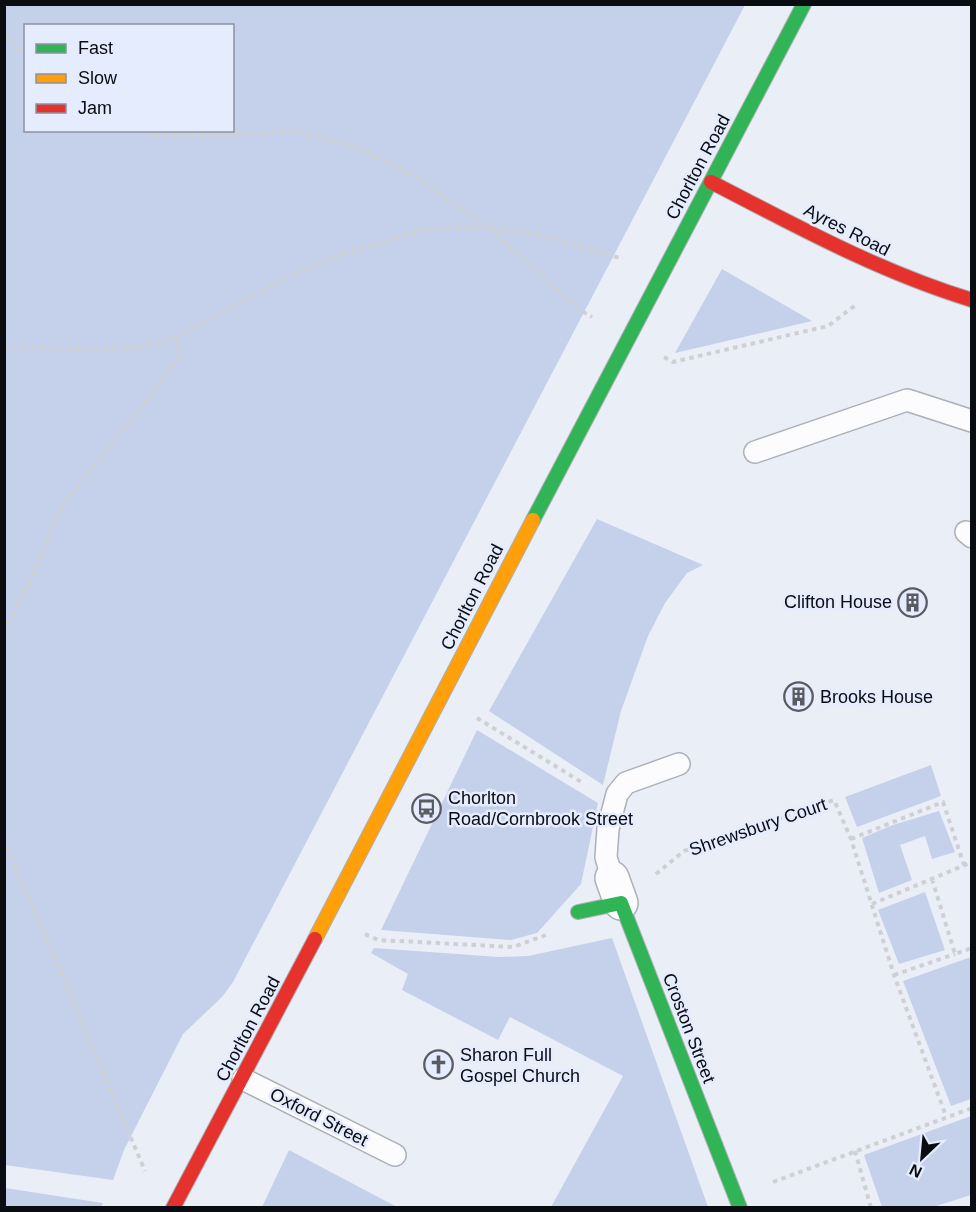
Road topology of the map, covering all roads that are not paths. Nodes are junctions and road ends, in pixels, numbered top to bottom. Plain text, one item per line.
1 (804, 4) edge
2 (711, 182) junction
3 (972, 300) edge
4 (972, 421) edge
5 (755, 452) dead end
6 (679, 764) dead end
7 (616, 890) junction
8 (578, 912) road end
9 (243, 1079) junction
10 (395, 1155) dead end
11 (737, 1202) edge
12 (176, 1203) edge

1 - 2 main road, Chorlton Road
2 - 3 main road, Ayres Road
2 - 9 main road, Chorlton Road
4 - 5 lane
6 - 7 lane
7 - 8 main road
7 - 11 main road, Croston Street
9 - 10 lane, Oxford Street
9 - 12 main road, Chorlton Road

